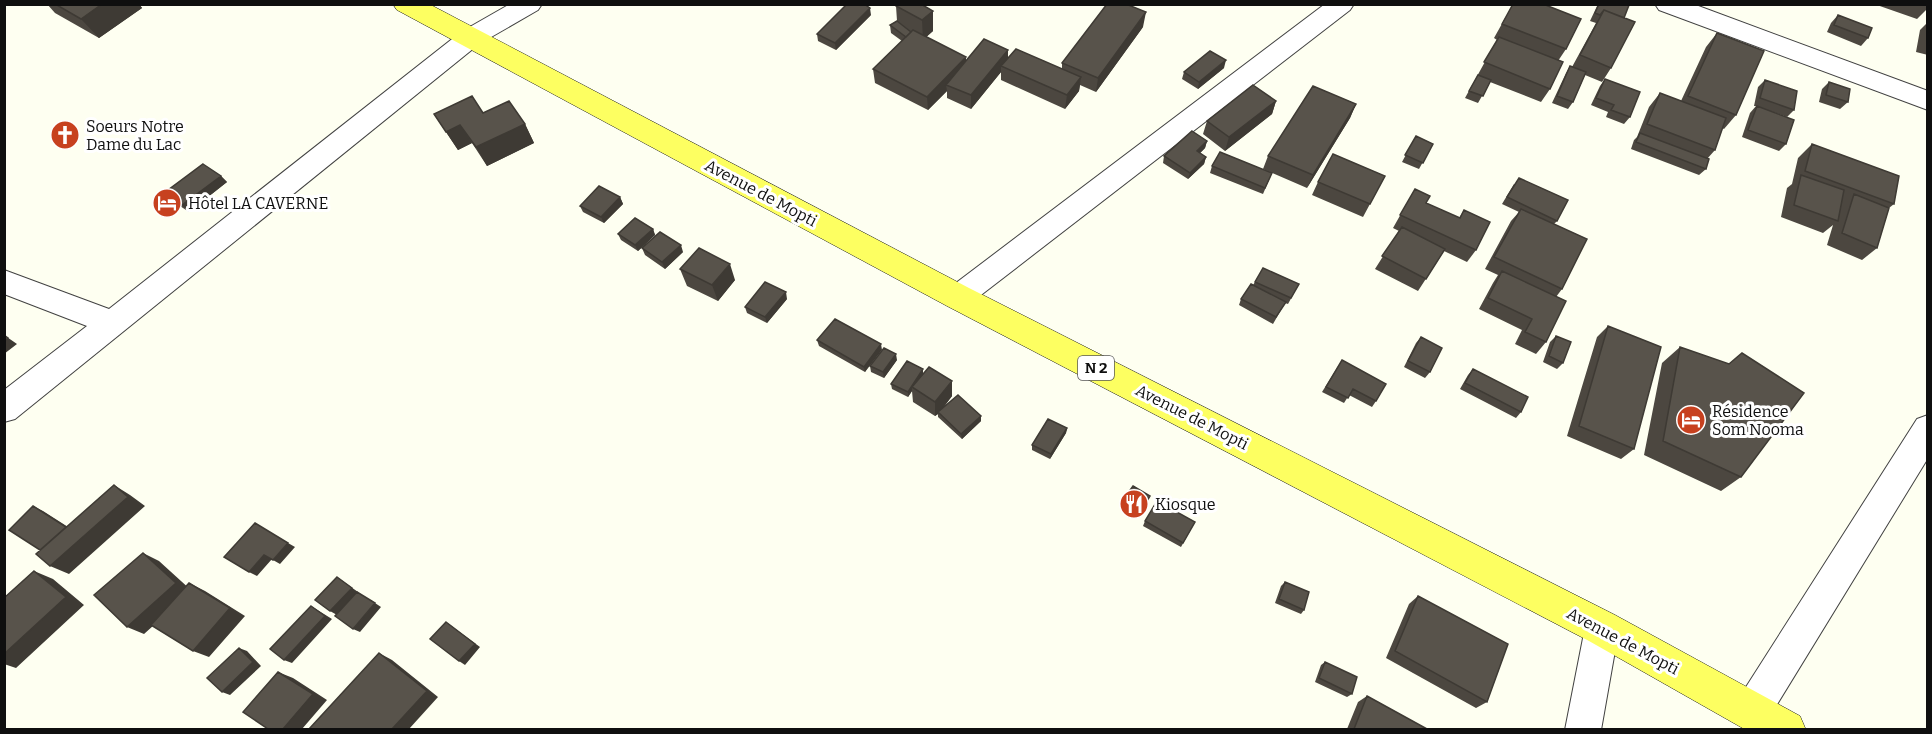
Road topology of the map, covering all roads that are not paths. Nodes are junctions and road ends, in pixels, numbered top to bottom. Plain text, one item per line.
1 (406, 4) edge
2 (530, 4) edge
3 (1342, 4) edge
4 (1667, 4) edge
5 (470, 38) junction
6 (1928, 101) edge
7 (4, 282) edge
8 (958, 297) junction
9 (113, 322) junction
10 (4, 409) edge
11 (1928, 429) edge
12 (1602, 628) junction
13 (1752, 711) junction
14 (1583, 729) edge
15 (1786, 729) edge

1 - 5 main road, Avenue de Mopti / N 2
2 - 5 street
3 - 8 street
4 - 6 street
5 - 8 main road, Avenue de Mopti / N 2
5 - 9 street
7 - 9 street
8 - 12 main road, Avenue de Mopti / N 2
9 - 10 street
11 - 13 street
12 - 13 main road, Avenue de Mopti / N 2
12 - 14 street
13 - 15 main road, Avenue de Mopti / N 2

